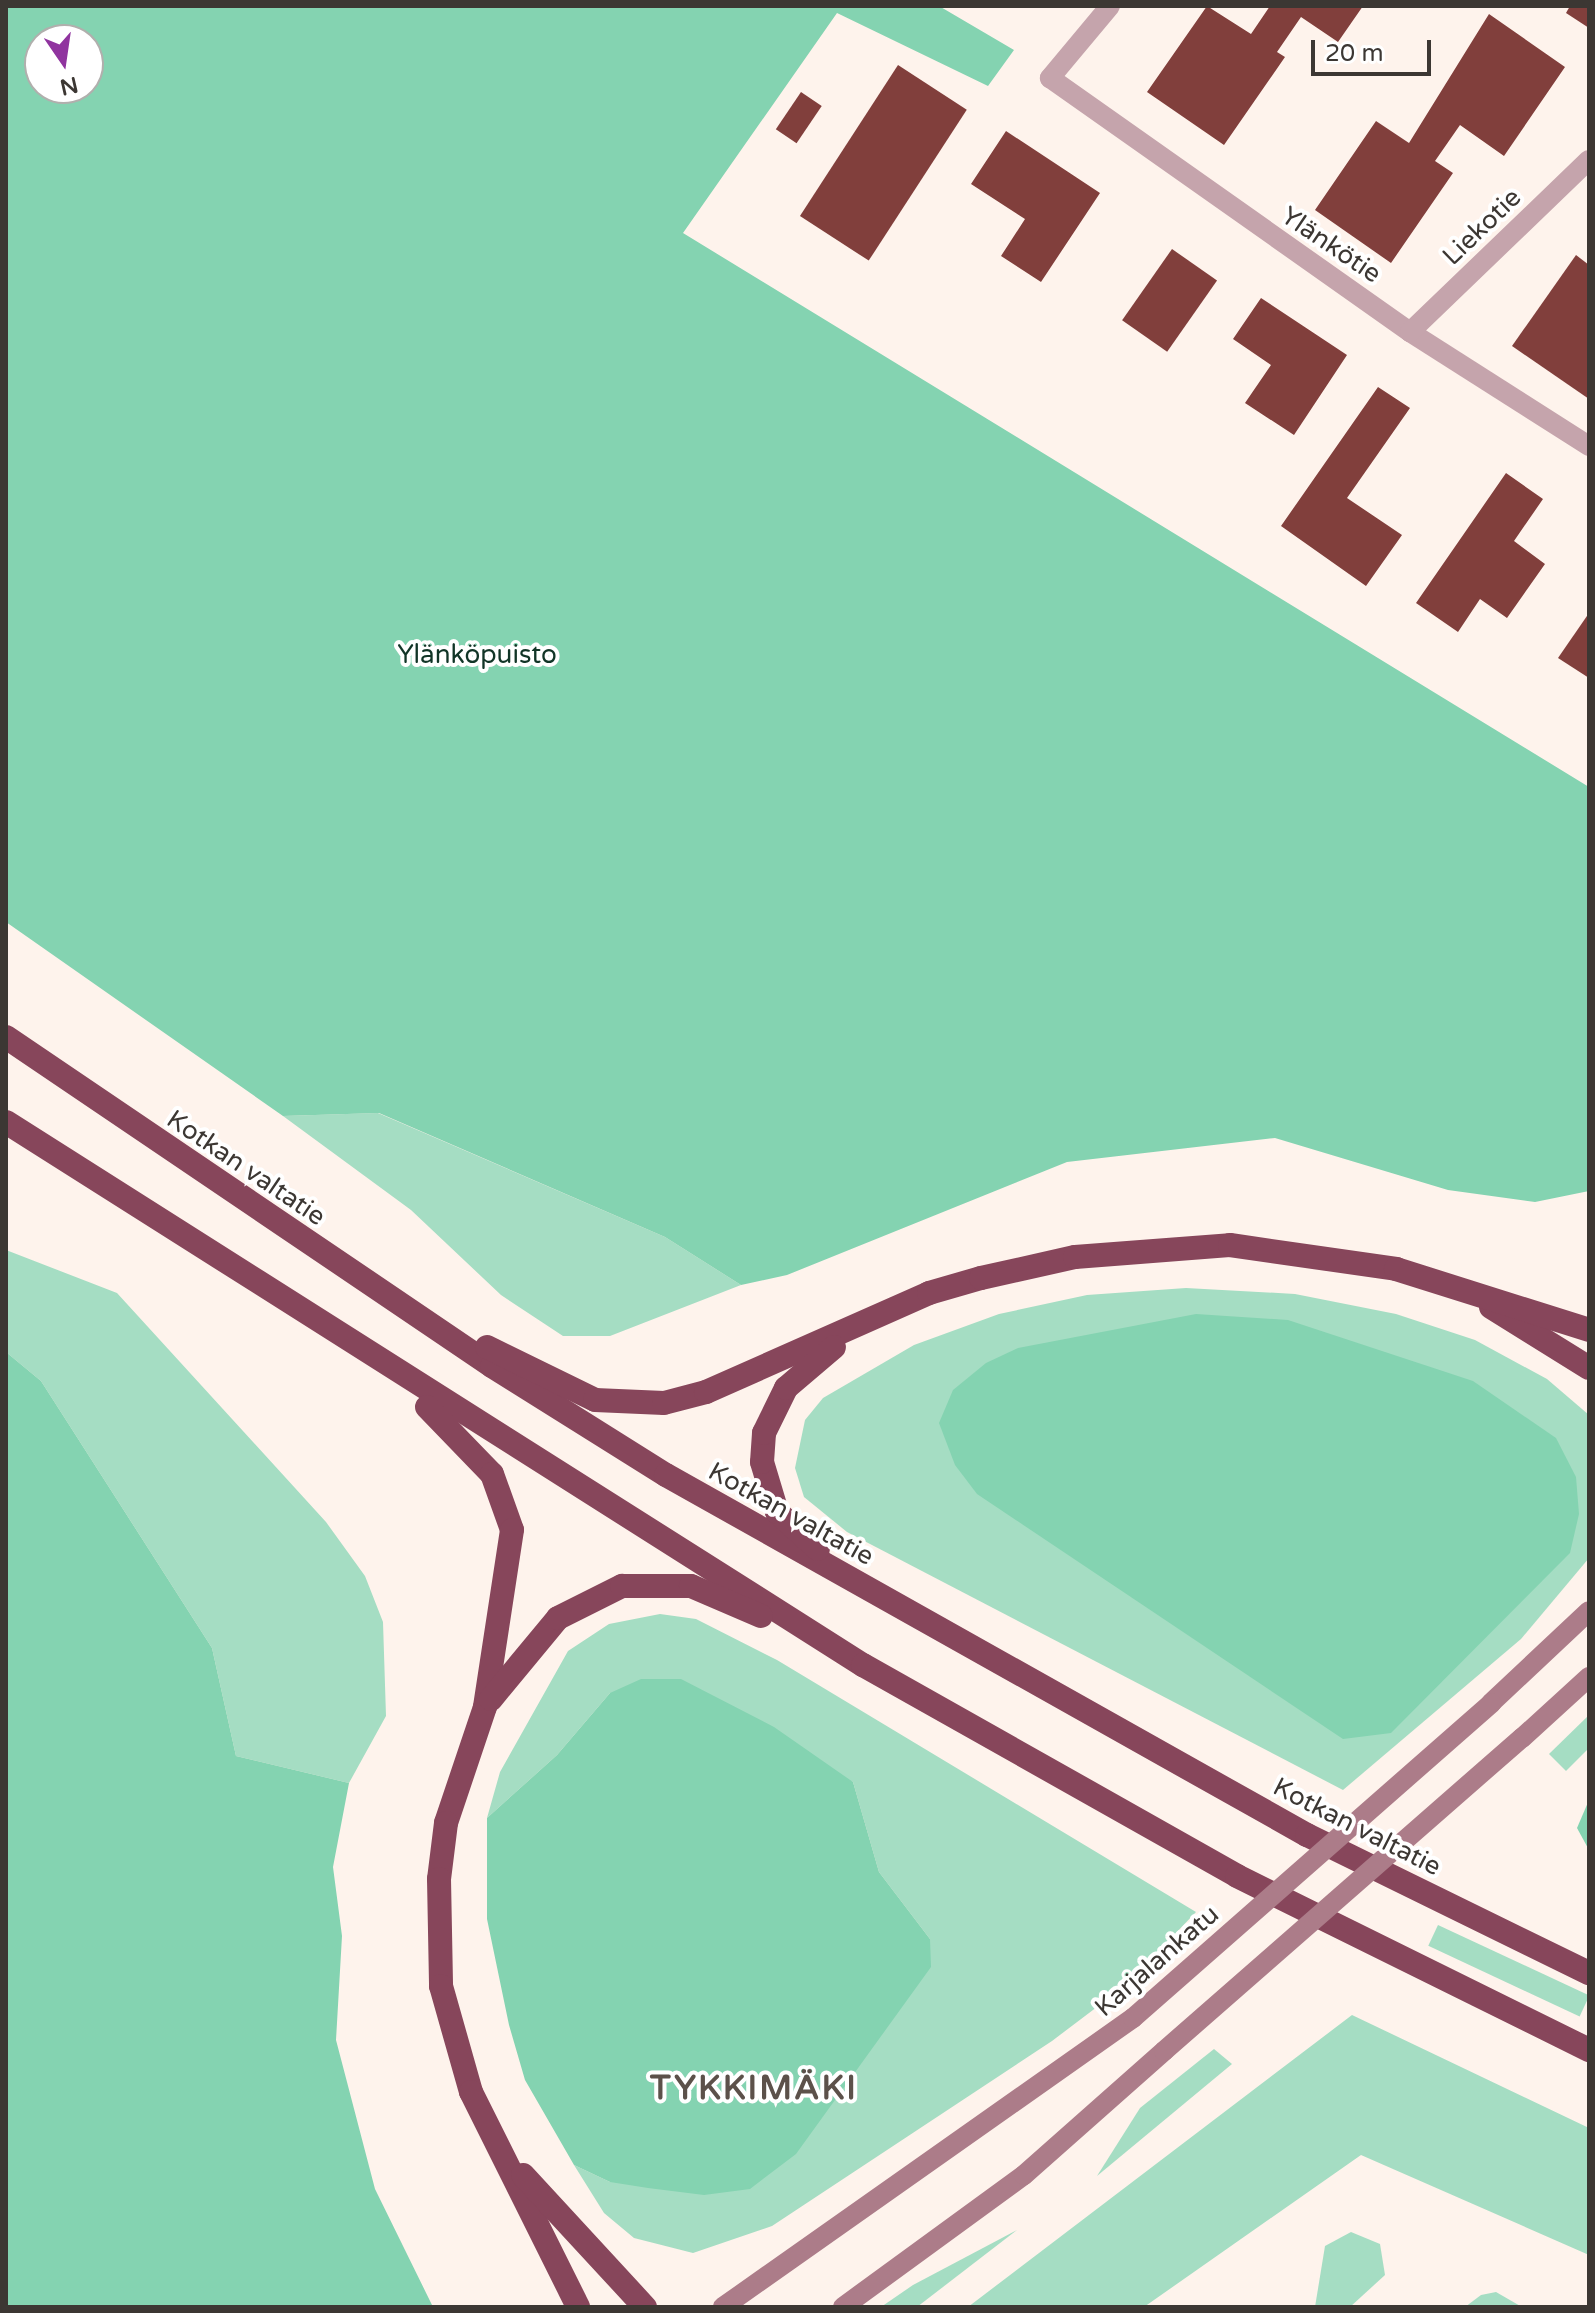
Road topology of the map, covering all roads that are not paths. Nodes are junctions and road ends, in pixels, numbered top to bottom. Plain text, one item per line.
1 (1110, 6) edge
2 (1589, 160) edge
3 (1410, 332) junction
4 (1589, 446) edge
5 (6, 1037) edge
6 (6, 1122) edge
7 (1396, 1269) junction
8 (368, 1284) junction
9 (868, 1321) junction
10 (1589, 1330) edge
11 (380, 1365) junction
12 (1589, 1368) edge
13 (869, 1590) junction
14 (1589, 1611) edge
15 (863, 1665) junction
16 (1589, 1677) edge
17 (485, 1707) junction
18 (1589, 1973) edge
19 (1589, 2050) edge
20 (495, 2138) junction
21 (578, 2307) edge
22 (645, 2307) edge
23 (723, 2307) edge
24 (843, 2307) edge

1 - 3 street, Ylänkötie
2 - 3 street, Liekotie
3 - 4 street, Ylänkötie
5 - 8 highway, Kotkan valtatie
6 - 11 highway
7 - 9 highway
7 - 10 highway
7 - 12 highway
8 - 9 highway
8 - 13 highway, Kotkan valtatie
9 - 13 highway
11 - 15 highway
11 - 17 highway
13 - 18 highway, Kotkan valtatie
14 - 23 main road, Karjalankatu, bridge
15 - 17 highway
15 - 19 highway
16 - 24 main road, bridge
17 - 20 highway
20 - 21 highway
20 - 22 highway

